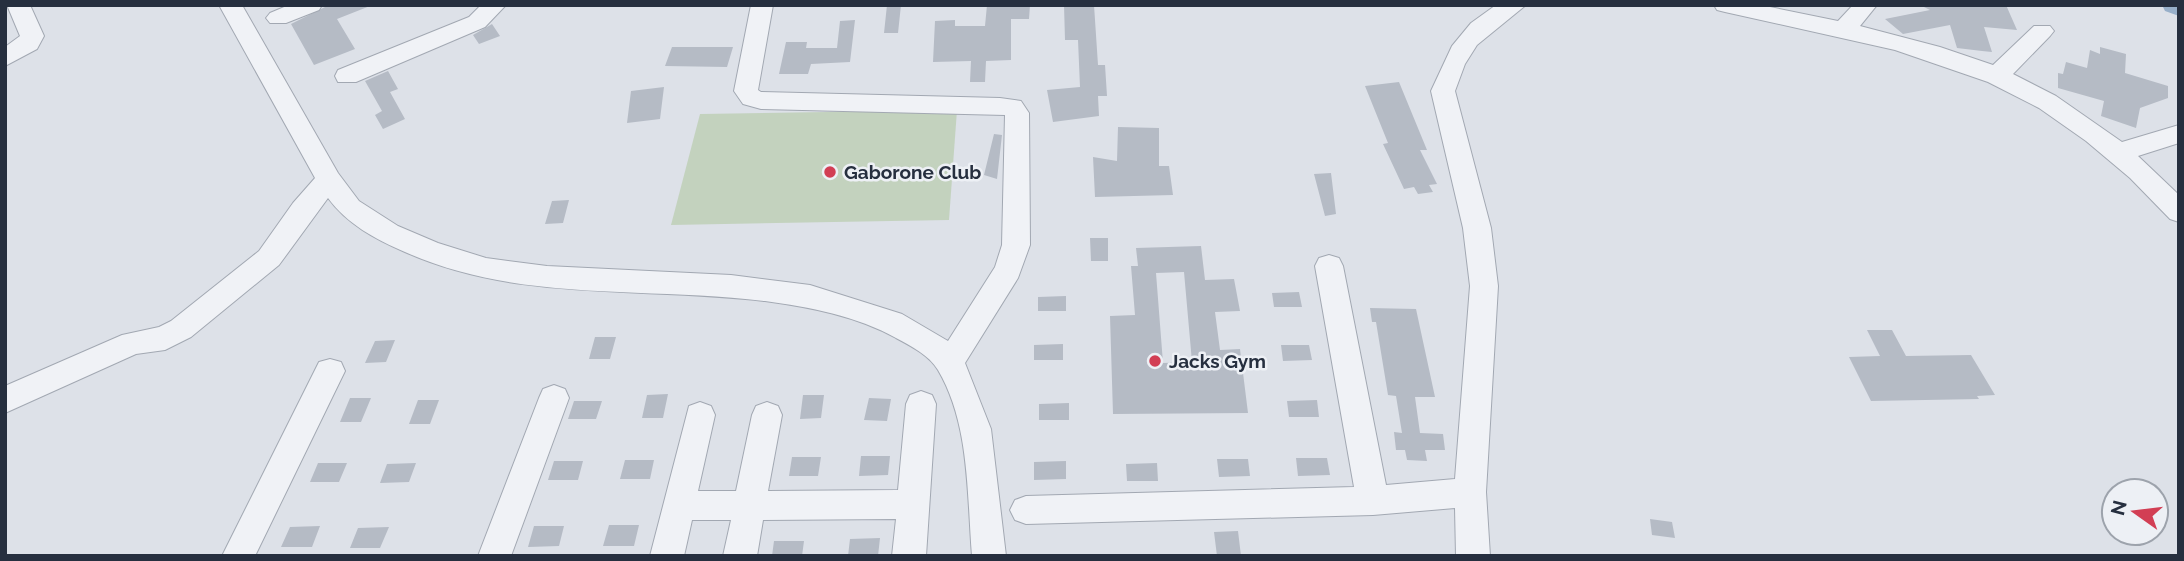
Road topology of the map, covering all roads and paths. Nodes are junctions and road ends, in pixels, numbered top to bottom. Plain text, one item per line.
1 (18, 5) edge
2 (230, 5) edge
3 (311, 5) edge
4 (495, 5) edge
5 (762, 5) edge
6 (1516, 5) edge
7 (1725, 5) edge
8 (1866, 5) edge
9 (278, 18) dead end
10 (2042, 31) dead end
11 (1841, 32) junction
12 (5, 58) edge
13 (1997, 75) junction
14 (347, 76) dead end
15 (2179, 134) edge
16 (2118, 153) junction
17 (329, 180) junction
18 (2179, 212) edge
19 (1329, 266) dead end
20 (950, 362) junction
21 (330, 371) dead end
22 (554, 398) dead end
23 (5, 401) edge
24 (921, 404) dead end
25 (700, 415) dead end
26 (767, 415) dead end
27 (1470, 492) junction
28 (1373, 501) junction
29 (913, 504) junction
30 (750, 505) junction
31 (679, 506) junction
32 (1026, 510) dead end
33 (238, 556) edge
34 (494, 556) edge
35 (667, 556) edge
36 (740, 556) edge
37 (909, 556) edge
38 (989, 556) edge
39 (1473, 556) edge

1 - 12 street
2 - 17 street
3 - 9 street
4 - 14 street
5 - 20 street
6 - 27 street
7 - 11 street
8 - 11 street
10 - 13 street
11 - 13 street
13 - 16 street
15 - 16 street
16 - 18 street
17 - 20 street
17 - 23 street
19 - 28 street
20 - 38 street
21 - 33 street
22 - 34 street
24 - 29 street
25 - 31 street
26 - 30 street
27 - 28 street
27 - 39 street
28 - 32 street
29 - 30 street
29 - 37 street
30 - 31 street
30 - 36 street
31 - 35 street

